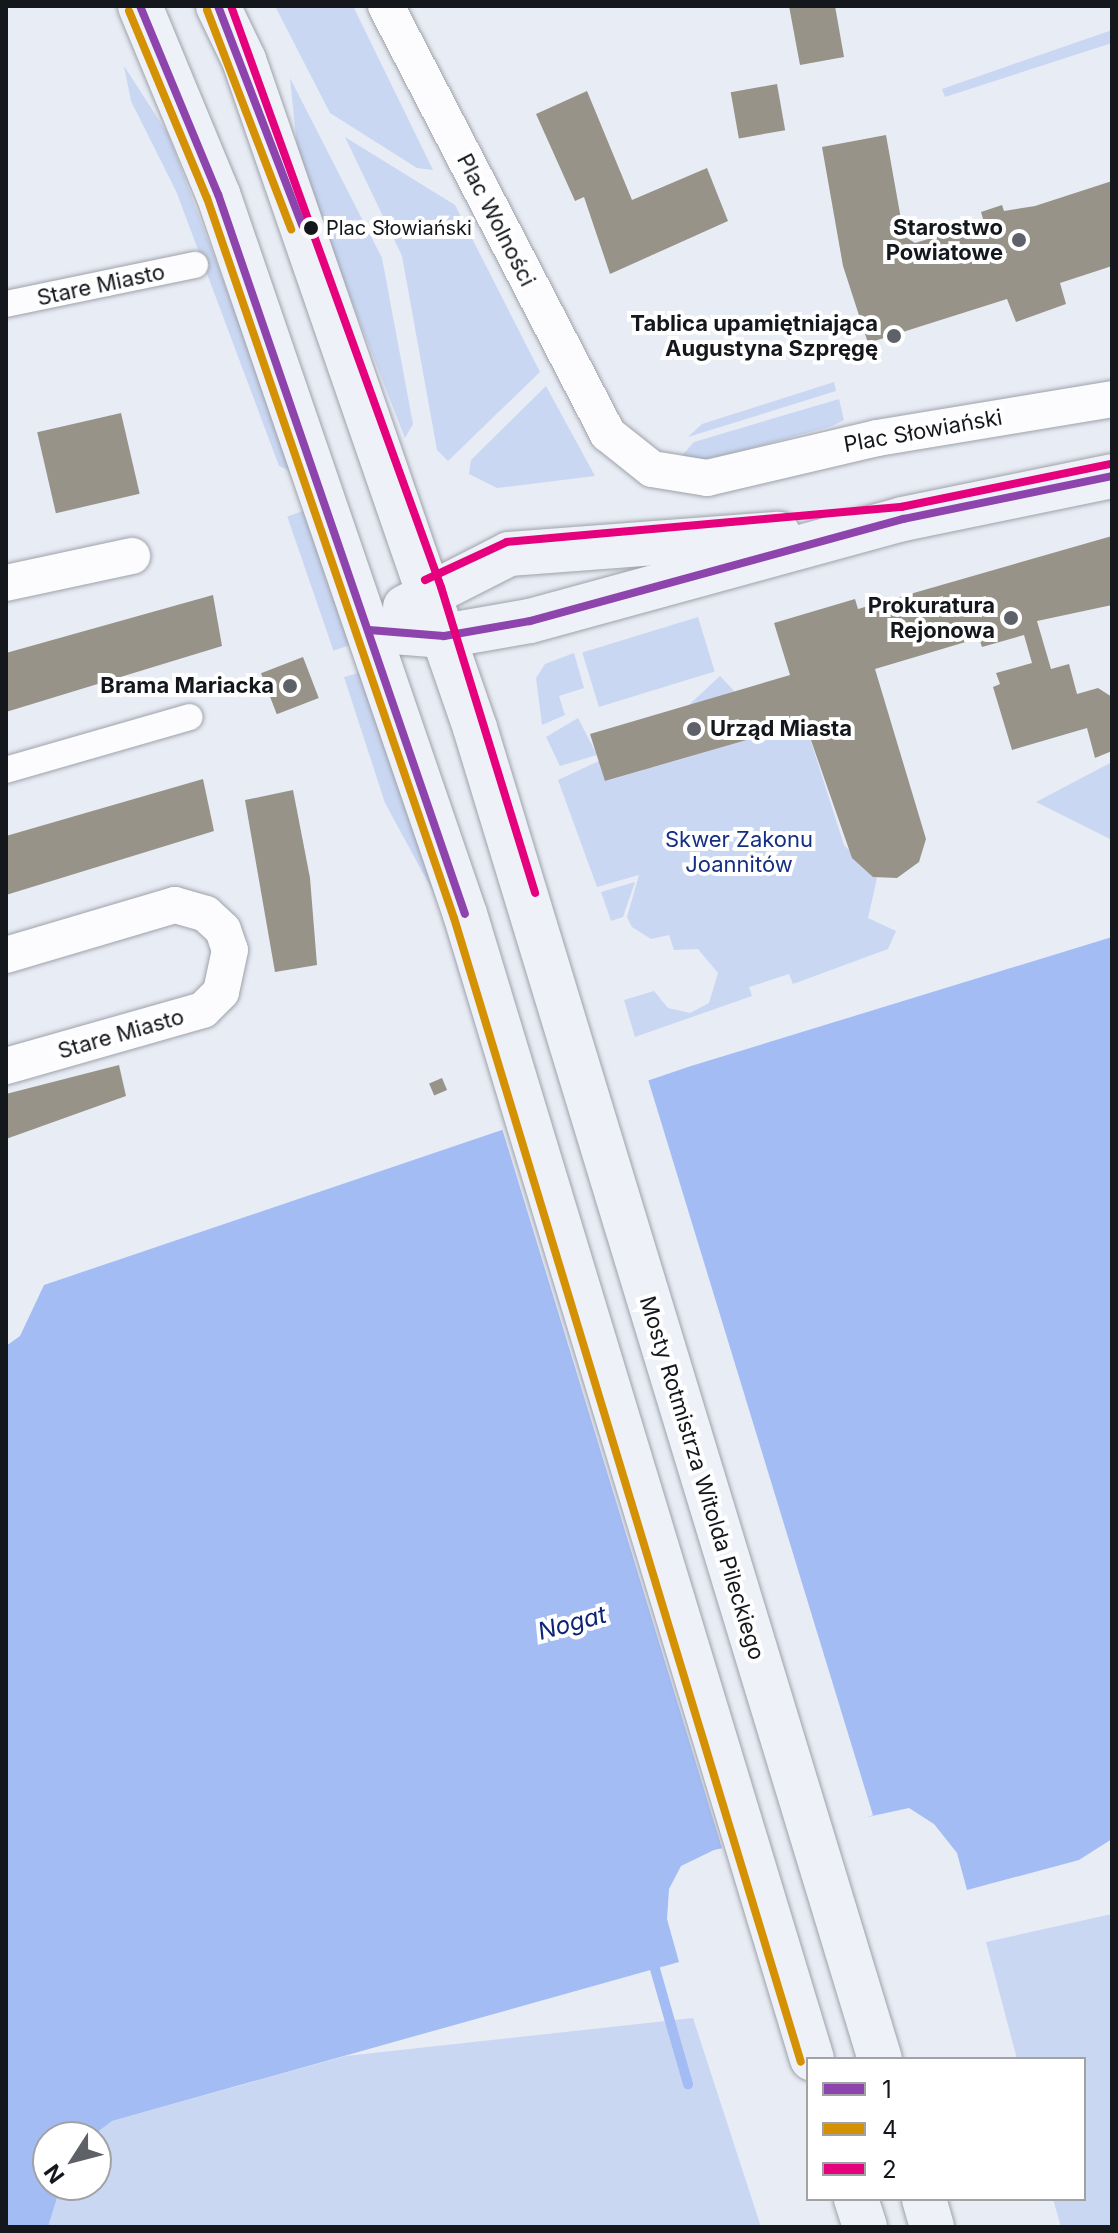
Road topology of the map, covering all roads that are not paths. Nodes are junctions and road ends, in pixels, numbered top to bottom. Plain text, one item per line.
1 (140, 6) edge
2 (218, 6) edge
3 (386, 6) edge
4 (195, 265) dead end
5 (6, 304) edge
6 (1112, 399) edge
7 (608, 434) joint
8 (1112, 476) edge
9 (903, 519) junction
10 (132, 556) dead end
11 (6, 583) edge
12 (430, 591) junction
13 (369, 630) junction
14 (444, 636) junction
15 (190, 717) dead end
16 (6, 770) edge
17 (6, 955) edge
18 (6, 1066) edge
19 (811, 2057) edge
20 (879, 2057) edge
21 (857, 2201) edge
22 (925, 2201) edge
23 (865, 2227) edge
24 (932, 2227) edge

1 - 13 main road
2 - 12 main road, Mosty Rotmistrza Witolda Pileckiego
3 - 7 street, Plac Wolności
4 - 5 street, Stare Miasto
6 - 7 street, Plac Słowiański
8 - 9 main road
9 - 12 main road
9 - 14 main road
10 - 11 street
12 - 13 main road
12 - 14 main road, Mosty Rotmistrza Witolda Pileckiego
13 - 14 main road
13 - 19 main road
14 - 20 main road, Mosty Rotmistrza Witolda Pileckiego
15 - 16 street
17 - 18 street, Stare Miasto
21 - 23 main road
22 - 24 main road

